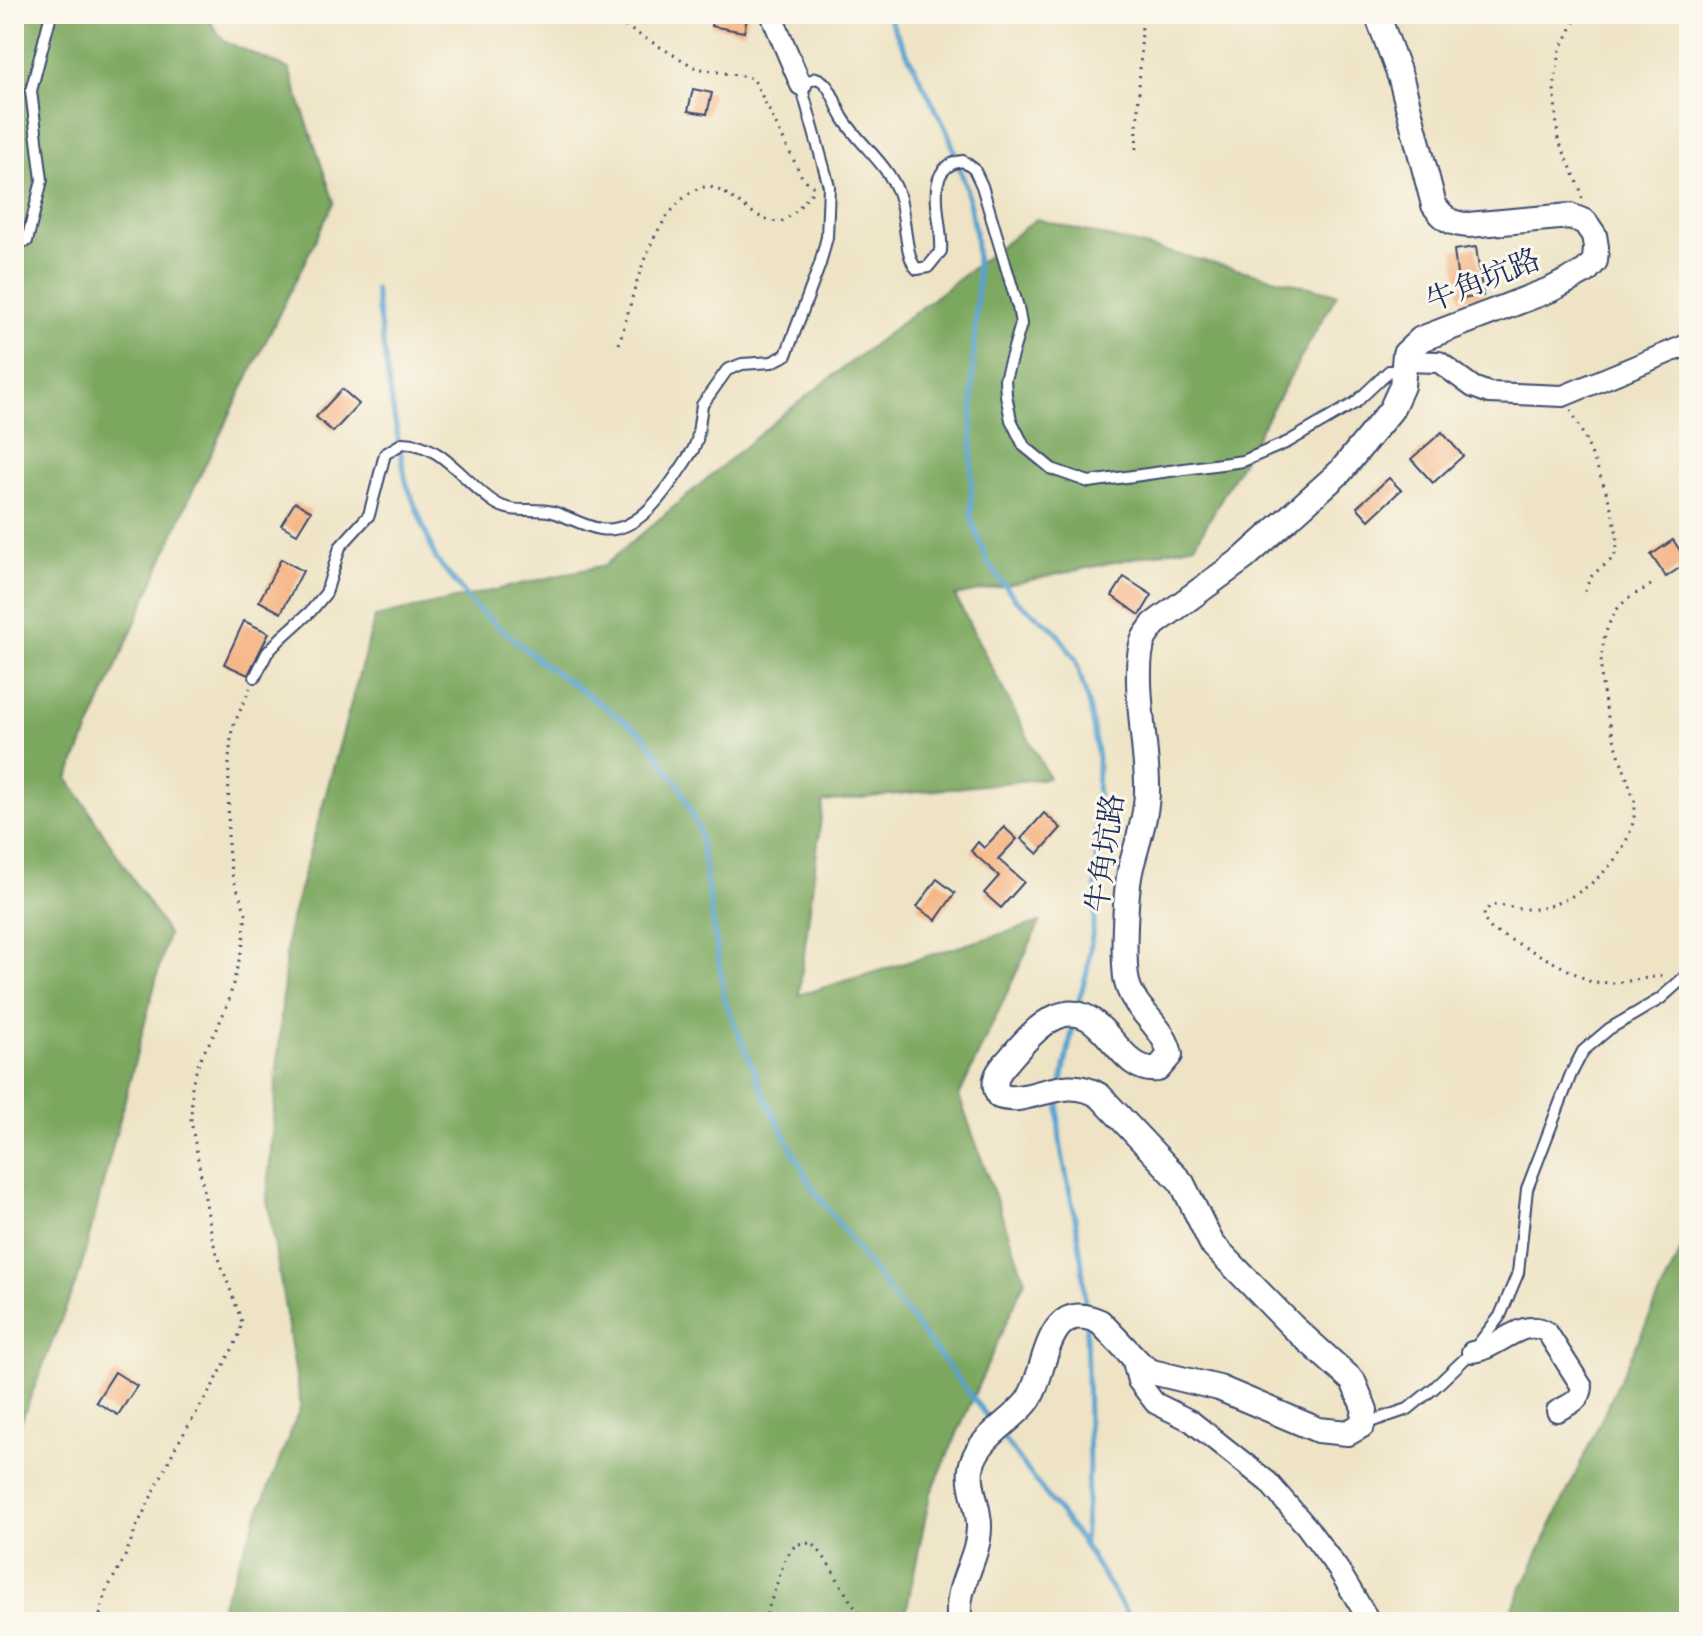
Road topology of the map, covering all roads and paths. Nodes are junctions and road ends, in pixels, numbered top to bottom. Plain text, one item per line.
1 (51, 14) edge
2 (604, 14) edge
3 (771, 14) edge
4 (1136, 14) edge
5 (1377, 14) edge
6 (1578, 14) edge
7 (801, 85) junction
8 (1136, 149) dead end
9 (823, 183) junction
10 (1585, 222) junction
11 (27, 241) dead end
12 (619, 344) dead end
13 (1689, 344) edge
14 (1404, 368) junction
15 (1563, 396) junction
16 (1651, 585) dead end
17 (1584, 594) dead end
18 (255, 677) joint
19 (1689, 973) edge
20 (1673, 974) dead end
21 (1472, 1352) junction
22 (1131, 1354) junction
23 (1557, 1411) dead end
24 (1362, 1425) junction
25 (104, 1622) edge
26 (764, 1622) edge
27 (867, 1622) edge
28 (960, 1622) edge
29 (1370, 1622) edge

1 - 11 lane
2 - 9 path
3 - 7 street
4 - 8 path
5 - 10 street, 牛角坑路
6 - 10 path
7 - 9 lane
7 - 14 lane
9 - 12 path
9 - 18 lane
10 - 14 street, 牛角坑路
13 - 15 street
14 - 15 street
14 - 24 street, 牛角坑路
15 - 17 path
16 - 20 path
18 - 25 path
19 - 21 lane
21 - 23 street
21 - 24 lane
22 - 24 street
22 - 28 street
22 - 29 street
26 - 27 path

